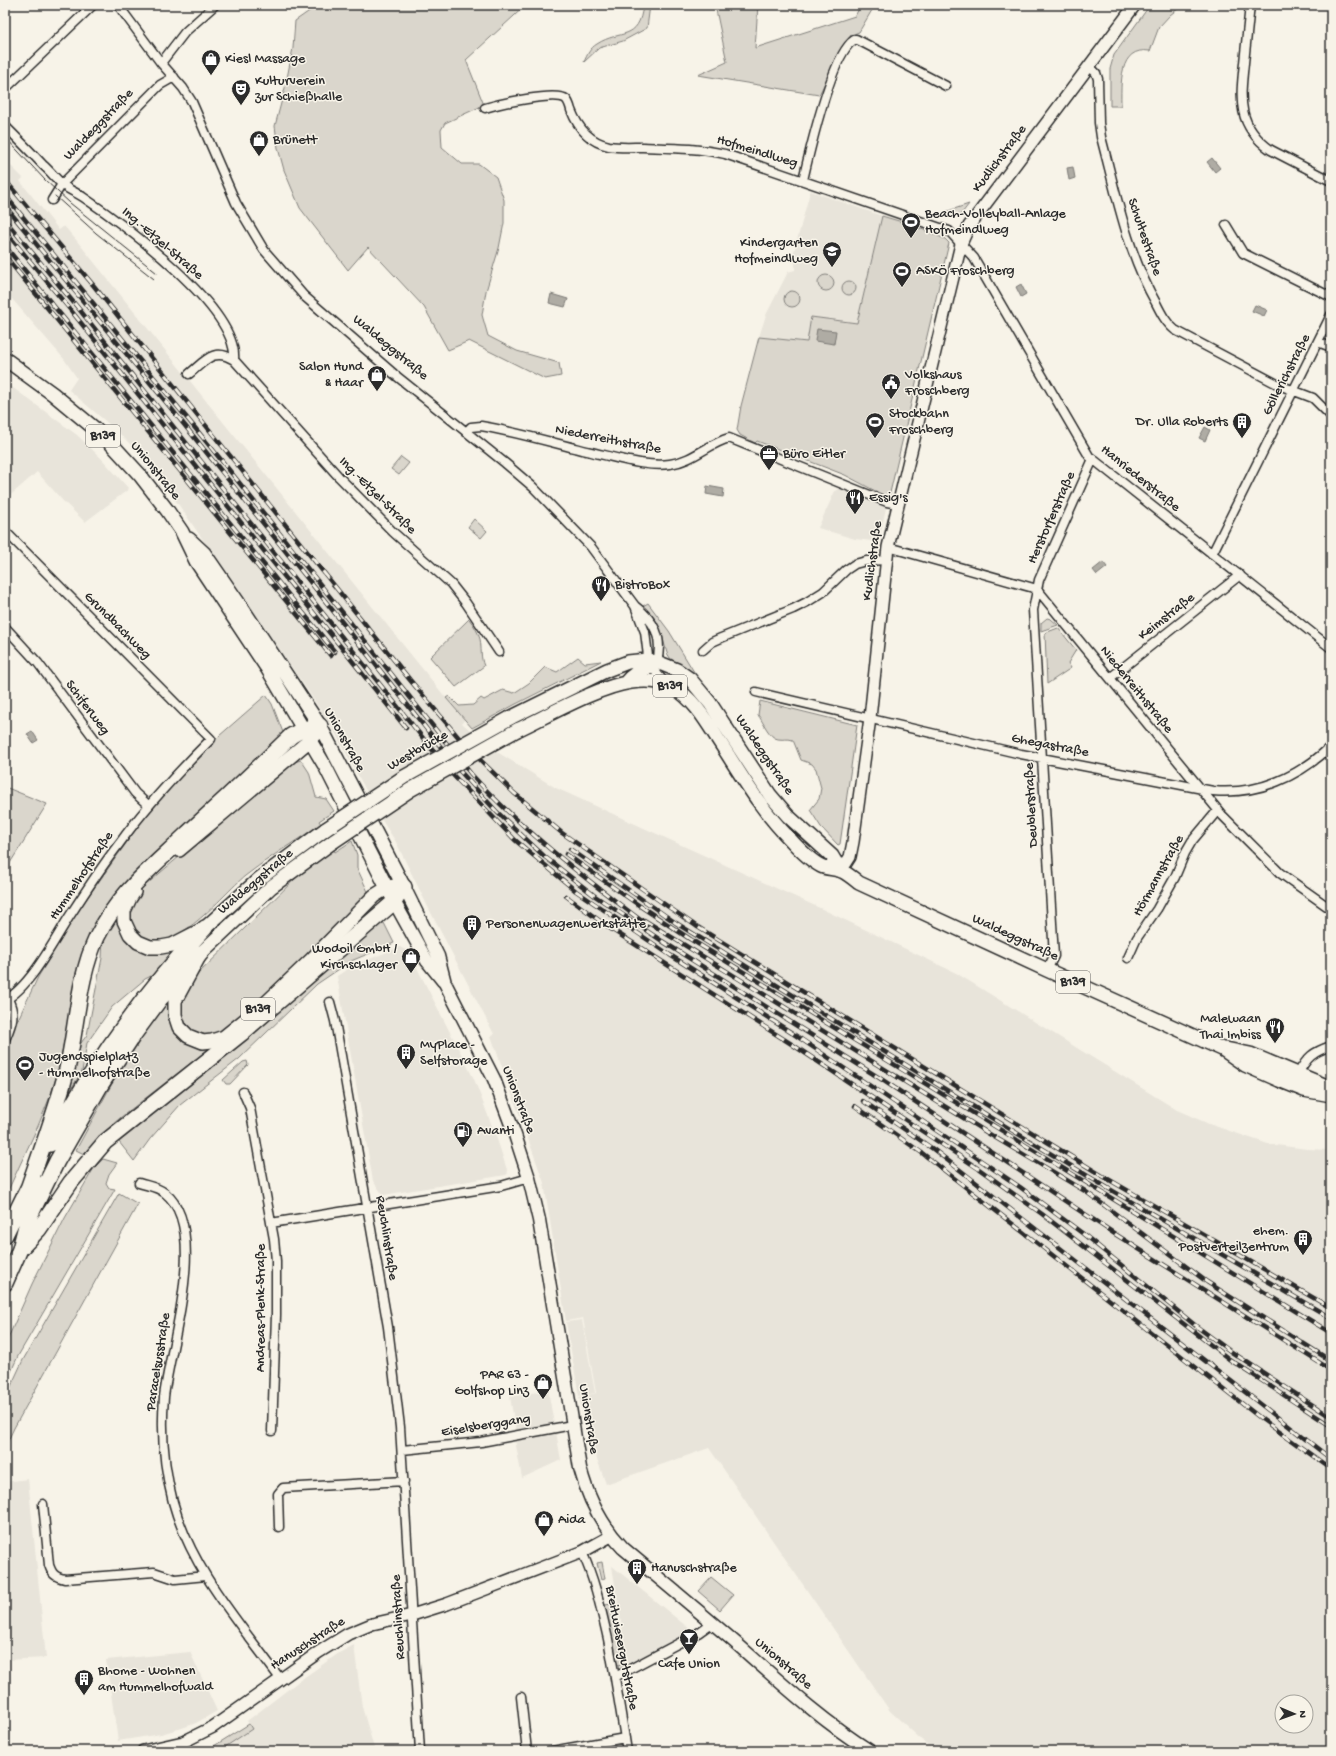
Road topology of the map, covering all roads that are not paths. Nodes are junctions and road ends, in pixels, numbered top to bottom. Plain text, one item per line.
1 (93, 5) edge
2 (118, 5) edge
3 (214, 5) edge
4 (1135, 5) edge
5 (1250, 5) edge
6 (161, 63) junction
7 (1089, 66) junction
8 (174, 77) junction
9 (946, 86) dead end
10 (5, 90) edge
11 (485, 108) dead end
12 (5, 126) edge
13 (802, 180) junction
14 (1331, 181) edge
15 (62, 184) junction
16 (52, 200) dead end
17 (1226, 225) dead end
18 (960, 244) junction
19 (1331, 297) edge
20 (1331, 315) edge
21 (1318, 342) junction
22 (1331, 347) edge
23 (5, 359) edge
24 (234, 360) junction
25 (189, 374) dead end
26 (1294, 390) junction
27 (1331, 416) edge
28 (466, 432) junction
29 (1093, 459) junction
30 (898, 504) junction
31 (5, 531) edge
32 (182, 532) junction
33 (888, 547) junction
34 (1212, 554) junction
35 (887, 560) junction
36 (1240, 576) junction
37 (1037, 588) junction
38 (635, 606) junction
39 (5, 627) edge
40 (1331, 648) edge
41 (703, 650) dead end
42 (499, 652) dead end
43 (652, 663) junction
44 (1110, 678) junction
45 (625, 684) junction
46 (665, 684) junction
47 (756, 692) dead end
48 (870, 718) junction
49 (320, 726) junction
50 (307, 735) junction
51 (211, 739) joint
52 (1331, 746) edge
53 (1042, 758) junction
54 (1201, 790) junction
55 (148, 805) junction
56 (1218, 810) junction
57 (326, 829) joint
58 (841, 871) junction
59 (404, 887) junction
60 (387, 888) junction
61 (394, 902) junction
62 (1331, 909) edge
63 (205, 928) junction
64 (201, 953) junction
65 (1128, 958) dead end
66 (1047, 970) junction
67 (445, 983) junction
68 (6, 999) edge
69 (330, 1002) dead end
70 (5, 1040) edge
71 (1331, 1046) edge
72 (1222, 1049) junction
73 (1298, 1074) junction
74 (1331, 1088) edge
75 (242, 1092) dead end
76 (1331, 1095) edge
77 (529, 1178) junction
78 (139, 1184) dead end
79 (29, 1186) junction
80 (368, 1208) junction
81 (271, 1224) junction
82 (5, 1235) edge
83 (20, 1249) junction
84 (5, 1283) edge
85 (572, 1425) junction
86 (272, 1431) dead end
87 (402, 1450) junction
88 (404, 1481) junction
89 (43, 1504) dead end
90 (279, 1527) dead end
91 (611, 1536) junction
92 (582, 1552) junction
93 (206, 1576) junction
94 (412, 1615) junction
95 (712, 1623) junction
96 (615, 1677) junction
97 (281, 1680) junction
98 (521, 1697) dead end
99 (626, 1738) junction
100 (143, 1751) edge
101 (420, 1751) edge
102 (527, 1751) edge
103 (552, 1751) edge
104 (628, 1751) edge
105 (870, 1751) edge

1 - 10 street
2 - 6 street, Waldeggstraße
3 - 6 street
4 - 7 street, Kudlichstraße
5 - 14 street
6 - 8 street, Waldeggstraße
7 - 18 street, Kudlichstraße
7 - 26 street, Schultestraße
8 - 15 street, Waldeggstraße
8 - 28 street, Waldeggstraße
9 - 13 street
11 - 13 street, Hofmeindlweg
12 - 15 street, Ing.-Etzel-Straße
13 - 18 street, Hofmeindlweg
15 - 16 street, Waldeggstraße
15 - 24 street, Ing.-Etzel-Straße
17 - 19 street
18 - 29 street, Hanriederstraße
18 - 30 street, Kudlichstraße
20 - 21 street, Göllerichstraße
21 - 22 street
21 - 26 street, Göllerichstraße
23 - 32 main road, Unionstraße / B139
24 - 25 street
24 - 42 street, Ing.-Etzel-Straße
26 - 27 street, Schultestraße
26 - 34 street, Göllerichstraße
28 - 30 street, Niederreithstraße
28 - 38 street, Waldeggstraße
29 - 34 street, Hanriederstraße
29 - 37 street, Herstorferstraße
30 - 33 street, Kudlichstraße
31 - 51 street, Grundbachweg
32 - 49 main road, Unionstraße / B139
32 - 50 main road, Unionstraße / B139
33 - 35 street, Kudlichstraße
33 - 37 street
34 - 36 street, Hanriederstraße
35 - 41 street
35 - 48 street, Kudlichstraße
36 - 40 street, Hanriederstraße
36 - 44 street, Keimstraße
37 - 44 street, Niederreithstraße
37 - 53 street, Deublerstraße
38 - 43 street, Waldeggstraße
38 - 43 street, Waldeggstraße
39 - 55 street, Schiferweg
43 - 45 main road
43 - 46 street, Waldeggstraße
43 - 57 main road, Westbrücke / B139, bridge
43 - 58 main road, Waldeggstraße / B139
44 - 54 street, Niederreithstraße
45 - 46 main road, Waldeggstraße / B139
45 - 64 main road, Waldeggstraße / B139, bridge
46 - 58 main road, Waldeggstraße / B139
47 - 48 street, Ghegastraße
48 - 53 street, Ghegastraße
48 - 58 street, Kudlichstraße
49 - 50 highway
49 - 59 main road, Unionstraße / B139
50 - 60 main road, Unionstraße / B139
50 - 63 main road, B139
50 - 79 highway
51 - 55 street, Hummelhofstraße
52 - 54 street, Ghegastraße
53 - 54 street, Ghegastraße
53 - 66 street, Deublerstraße
54 - 56 street, Niederreithstraße
55 - 68 street, Hummelhofstraße
56 - 62 street, Niederreithstraße
56 - 65 street, Hörmannstraße
57 - 63 main road, Waldeggstraße / B139
58 - 66 main road, Waldeggstraße / B139
59 - 60 main road
59 - 61 highway
59 - 67 main road, Unionstraße
60 - 61 main road, Unionstraße
60 - 64 main road, B139
61 - 67 main road, Unionstraße
61 - 83 highway
63 - 79 highway
64 - 83 highway
66 - 72 main road, Waldeggstraße / B139
67 - 77 main road, Unionstraße
68 - 70 street, Hummelhofstraße
69 - 80 street, Reuchlinstraße
71 - 73 street
72 - 73 main road, Waldeggstraße / B139
72 - 76 main road, Waldeggstraße / B139
73 - 74 main road, Waldeggstraße / B139
75 - 81 street, Andreas-Plenk-Straße
77 - 80 street
77 - 85 main road, Unionstraße
78 - 93 street, Paracelsusstraße
79 - 82 highway
80 - 81 street
80 - 87 street, Reuchlinstraße
81 - 86 street, Andreas-Plenk-Straße
83 - 84 highway
85 - 87 street, Eiselsberggang
85 - 91 main road, Unionstraße
87 - 88 street, Reuchlinstraße
88 - 90 street
88 - 94 street, Reuchlinstraße
89 - 93 street
91 - 92 street, Hanuschstraße
91 - 95 main road, Unionstraße
92 - 94 street, Hanuschstraße
92 - 96 street, Breitwiesergutstraße
93 - 97 street, Paracelsusstraße
94 - 97 street, Hanuschstraße
94 - 101 street, Reuchlinstraße
95 - 96 street
95 - 105 main road, Unionstraße
96 - 99 street, Breitwiesergutstraße
97 - 100 street, Hanuschstraße
98 - 102 street
99 - 103 street
99 - 104 street, Breitwiesergutstraße

